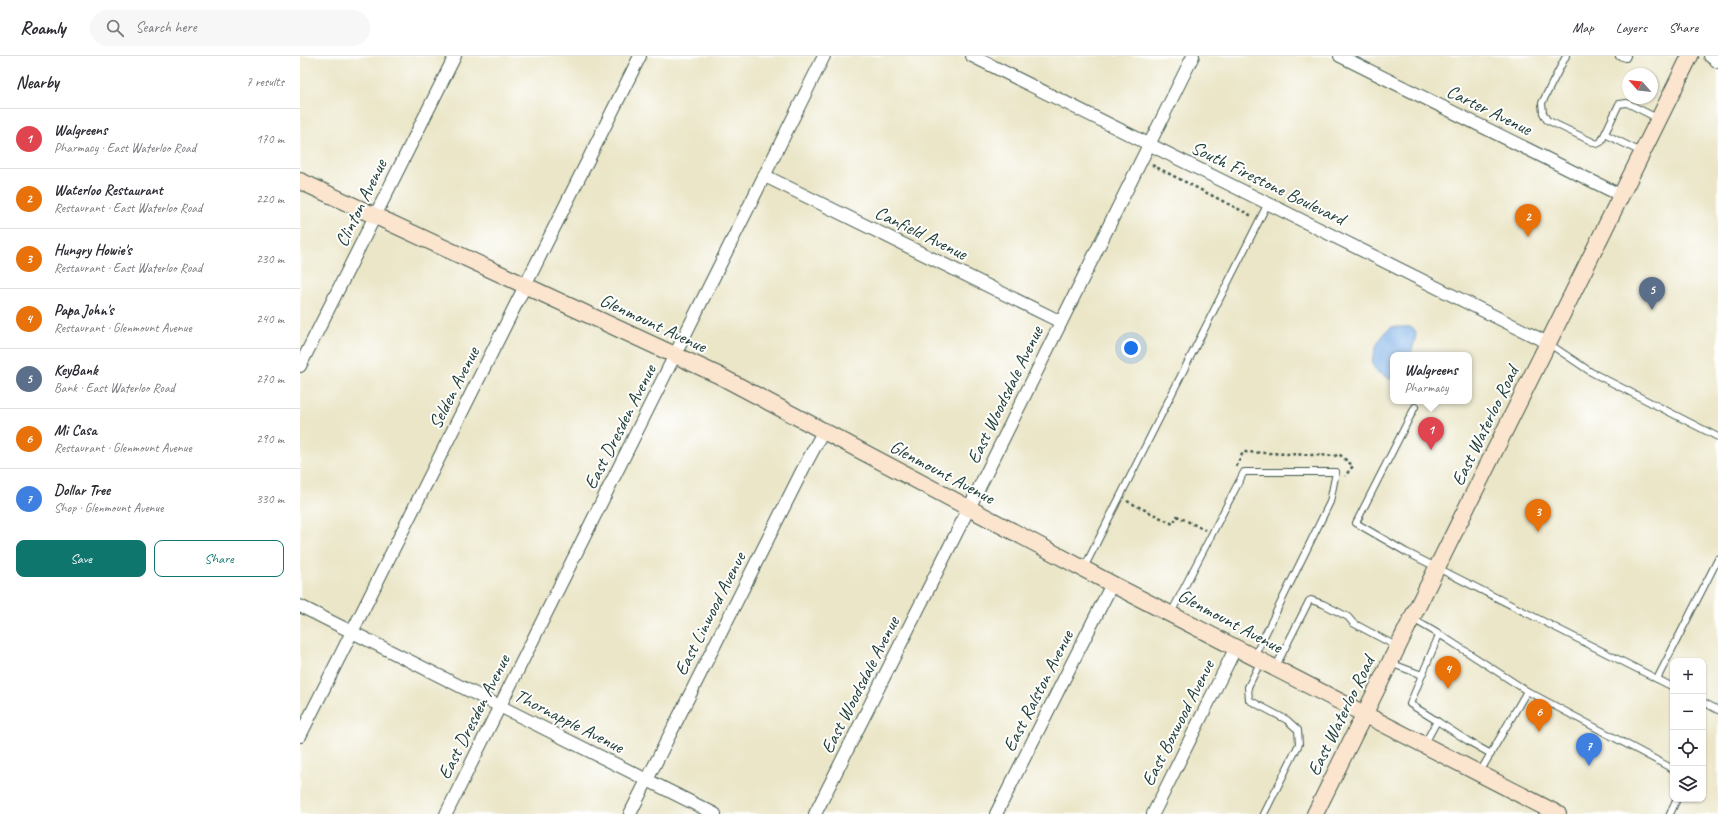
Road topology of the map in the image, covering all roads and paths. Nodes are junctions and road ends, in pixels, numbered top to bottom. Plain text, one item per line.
1 (455, 56) edge
2 (640, 56) edge
3 (824, 56) edge
4 (972, 56) edge
5 (1193, 56) edge
6 (1340, 56) edge
7 (1566, 56) edge
8 (1619, 56) edge
9 (1627, 56) edge
10 (1690, 56) edge
11 (1710, 56) edge
12 (1718, 62) edge
13 (1659, 119) junction
14 (1605, 134) junction
15 (1149, 144) junction
16 (1642, 153) junction
17 (1149, 172) dead end
18 (765, 176) junction
19 (300, 181) edge
20 (1622, 196) junction
21 (1268, 203) junction
22 (376, 216) junction
23 (1259, 220) junction
24 (526, 285) junction
25 (1061, 322) junction
26 (1548, 343) junction
27 (676, 355) junction
28 (300, 366) edge
29 (1415, 407) dead end
30 (823, 432) junction
31 (1718, 438) edge
32 (1232, 473) dead end
33 (1345, 477) dead end
34 (1119, 498) junction
35 (969, 508) junction
36 (1208, 523) dead end
37 (1204, 530) junction
38 (1212, 534) junction
39 (1200, 537) dead end
40 (1718, 559) edge
41 (1437, 567) junction
42 (1084, 568) junction
43 (1112, 584) junction
44 (300, 606) edge
45 (1171, 613) junction
46 (1412, 619) junction
47 (353, 632) junction
48 (1439, 635) junction
49 (1236, 647) junction
50 (1398, 647) junction
51 (1263, 662) junction
52 (1390, 663) junction
53 (1422, 675) junction
54 (1657, 679) junction
55 (1670, 686) edge
56 (1527, 691) junction
57 (1706, 704) edge
58 (500, 706) junction
59 (1718, 710) edge
60 (1365, 714) junction
61 (1437, 721) junction
62 (300, 736) edge
63 (1424, 745) junction
64 (1491, 754) junction
65 (1670, 767) edge
66 (1480, 773) junction
67 (647, 780) junction
68 (1676, 802) edge
69 (446, 814) edge
70 (630, 814) edge
71 (715, 814) edge
72 (815, 814) edge
73 (996, 814) edge
74 (1153, 814) edge
75 (1264, 814) edge
76 (1315, 814) edge
77 (1558, 814) edge
78 (1670, 814) edge

1 - 22 street, Clinton Avenue
2 - 24 street, Selden Avenue
3 - 18 street, East Dresden Avenue
4 - 15 street, South Firestone Boulevard
5 - 15 street, East Woodsdale Avenue
6 - 20 street, Carter Avenue
7 - 14 lane
8 - 9 lane
10 - 13 street, East Waterloo Road
11 - 12 street
13 - 14 lane
13 - 16 street, East Waterloo Road
14 - 16 lane
15 - 21 street, South Firestone Boulevard
15 - 25 street, East Woodsdale Avenue
16 - 20 street, East Waterloo Road
17 - 23 path
18 - 25 street, Canfield Avenue
18 - 27 street, East Dresden Avenue
19 - 22 street, Glenmount Avenue
20 - 26 street, East Waterloo Road
21 - 23 lane
21 - 26 street, South Firestone Boulevard
22 - 24 street, Glenmount Avenue
22 - 28 street, Clinton Avenue
23 - 34 lane
24 - 27 street, Glenmount Avenue
24 - 47 street, Selden Avenue
25 - 35 street, East Woodsdale Avenue
26 - 31 lane
26 - 41 street, East Waterloo Road
27 - 30 street, Glenmount Avenue
27 - 58 street, East Dresden Avenue
29 - 41 lane
30 - 35 street, Glenmount Avenue
30 - 67 street, East Linwood Avenue
32 - 33 path
34 - 37 path
34 - 42 lane
35 - 42 street, Glenmount Avenue
35 - 72 street, East Woodsdale Avenue
36 - 37 path
37 - 38 path
37 - 39 path
38 - 45 lane
38 - 51 lane
40 - 54 lane
41 - 46 street, East Waterloo Road
41 - 54 lane
42 - 43 street, Glenmount Avenue
43 - 45 street, Glenmount Avenue
43 - 73 street, East Ralston Avenue
44 - 47 street, Thornapple Avenue
45 - 49 street, Glenmount Avenue
46 - 48 lane
46 - 50 street, East Waterloo Road
47 - 58 street, Thornapple Avenue
47 - 62 street, Selden Avenue
48 - 53 lane
48 - 56 lane
49 - 51 street, Glenmount Avenue
49 - 74 street, East Boxwood Avenue
50 - 51 lane
50 - 52 street, East Waterloo Road
51 - 60 street, Glenmount Avenue
51 - 75 lane
52 - 53 lane
52 - 60 street, East Waterloo Road
53 - 61 lane
54 - 55 lane
56 - 64 lane
56 - 65 lane
57 - 59 lane
58 - 67 street, Thornapple Avenue
58 - 69 street, East Dresden Avenue
60 - 63 street, Glenmount Avenue
60 - 76 street, East Waterloo Road
61 - 63 lane
61 - 64 lane
63 - 66 street, Glenmount Avenue
64 - 66 lane
66 - 77 street, Glenmount Avenue
67 - 70 street, East Linwood Avenue
67 - 71 street, Thornapple Avenue
68 - 78 lane

